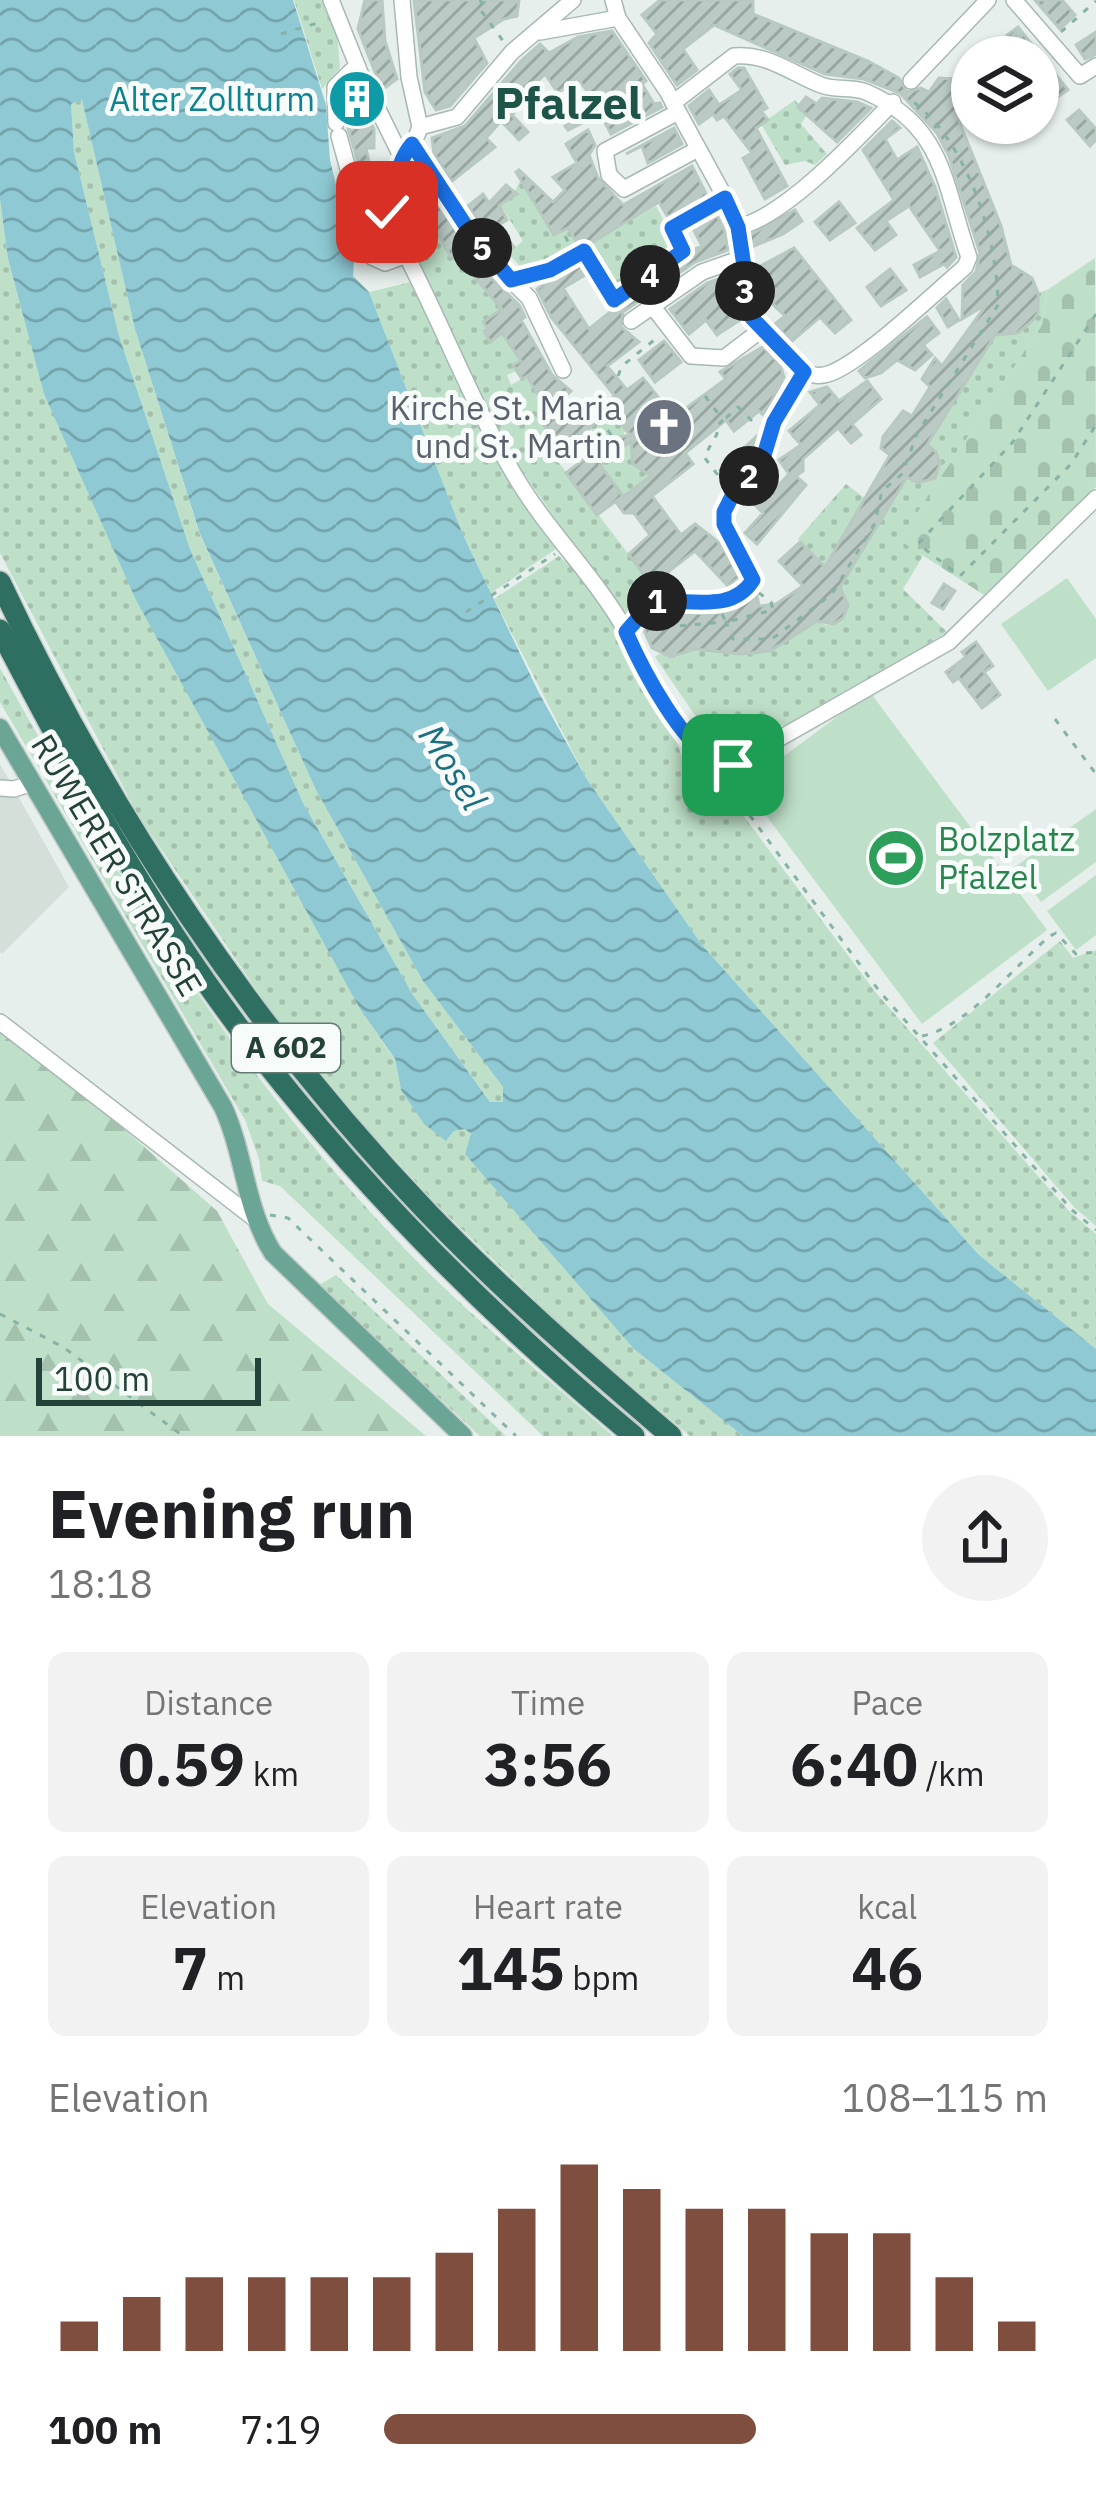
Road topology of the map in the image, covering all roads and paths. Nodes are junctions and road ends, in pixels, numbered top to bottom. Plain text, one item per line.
1 (402, 0) edge
2 (480, 0) edge
3 (572, 0) edge
4 (613, 0) edge
5 (988, 0) edge
6 (1014, 0) edge
7 (1093, 2) edge
8 (334, 8) edge
9 (618, 18) junction
10 (537, 32) junction
11 (281, 34) dead end
12 (1046, 36) edge
13 (1056, 36) edge
14 (1059, 51) edge
15 (512, 52) junction
16 (1096, 66) edge
17 (361, 75) junction
18 (899, 95) junction
19 (676, 108) junction
20 (420, 127) junction
21 (407, 150) junction
22 (696, 150) junction
23 (725, 198) junction
24 (387, 212) dead end
25 (738, 227) junction
26 (393, 230) dead end
27 (566, 236) dead end
28 (407, 255) junction
29 (576, 256) junction
30 (742, 258) junction
31 (511, 280) junction
32 (653, 308) junction
33 (1096, 314) edge
34 (631, 322) dead end
35 (669, 328) junction
36 (760, 330) junction
37 (563, 370) dead end
38 (804, 372) junction
39 (618, 376) dead end
40 (705, 396) dead end
41 (599, 418) dead end
42 (723, 420) junction
43 (1096, 425) edge
44 (770, 434) junction
45 (614, 439) dead end
46 (734, 492) junction
47 (1096, 498) edge
48 (563, 548) junction
49 (0, 583) edge
50 (771, 602) dead end
51 (772, 610) dead end
52 (466, 612) dead end
53 (665, 627) dead end
54 (0, 630) edge
55 (626, 632) junction
56 (1055, 719) dead end
57 (0, 728) edge
58 (713, 762) junction
59 (1096, 774) edge
60 (33, 783) junction
61 (0, 788) edge
62 (1096, 952) edge
63 (0, 1022) edge
64 (920, 1036) junction
65 (256, 1220) junction
66 (1096, 1230) edge
67 (0, 1314) edge
68 (183, 1436) edge
69 (463, 1436) edge
70 (516, 1436) edge
71 (634, 1436) edge
72 (671, 1436) edge

1 - 20 street
2 - 15 path
3 - 10 street
4 - 9 street
5 - 18 street
6 - 12 street
7 - 13 path
8 - 11 path
8 - 17 street
9 - 10 street
9 - 19 street
10 - 15 street
14 - 16 street
15 - 20 street
17 - 21 street
17 - 28 street
18 - 19 street
18 - 25 street
18 - 38 street
18 - 53 path
19 - 22 street
19 - 22 street
20 - 21 street
21 - 24 street
21 - 31 street
22 - 23 street
23 - 25 street
23 - 29 path
25 - 30 street
26 - 28 street
27 - 29 path
28 - 48 street
29 - 31 path
30 - 32 street
30 - 36 street
31 - 37 street
32 - 34 street
32 - 35 street
33 - 43 path
35 - 36 street
35 - 39 path
36 - 38 street
38 - 44 street
40 - 42 path
41 - 45 path
42 - 44 path
42 - 46 path
44 - 46 street
46 - 55 street
47 - 58 street
48 - 52 path
48 - 55 street
49 - 72 highway, A 602
50 - 51 path
54 - 71 highway, A 602
55 - 58 street
56 - 59 path
57 - 60 main road, RUWERER STRASSE
58 - 64 path
60 - 61 street
60 - 65 main road, RUWERER STRASSE
62 - 64 path
63 - 65 street
64 - 66 path
65 - 69 main road, RUWERER STRASSE
65 - 70 path
67 - 68 path

